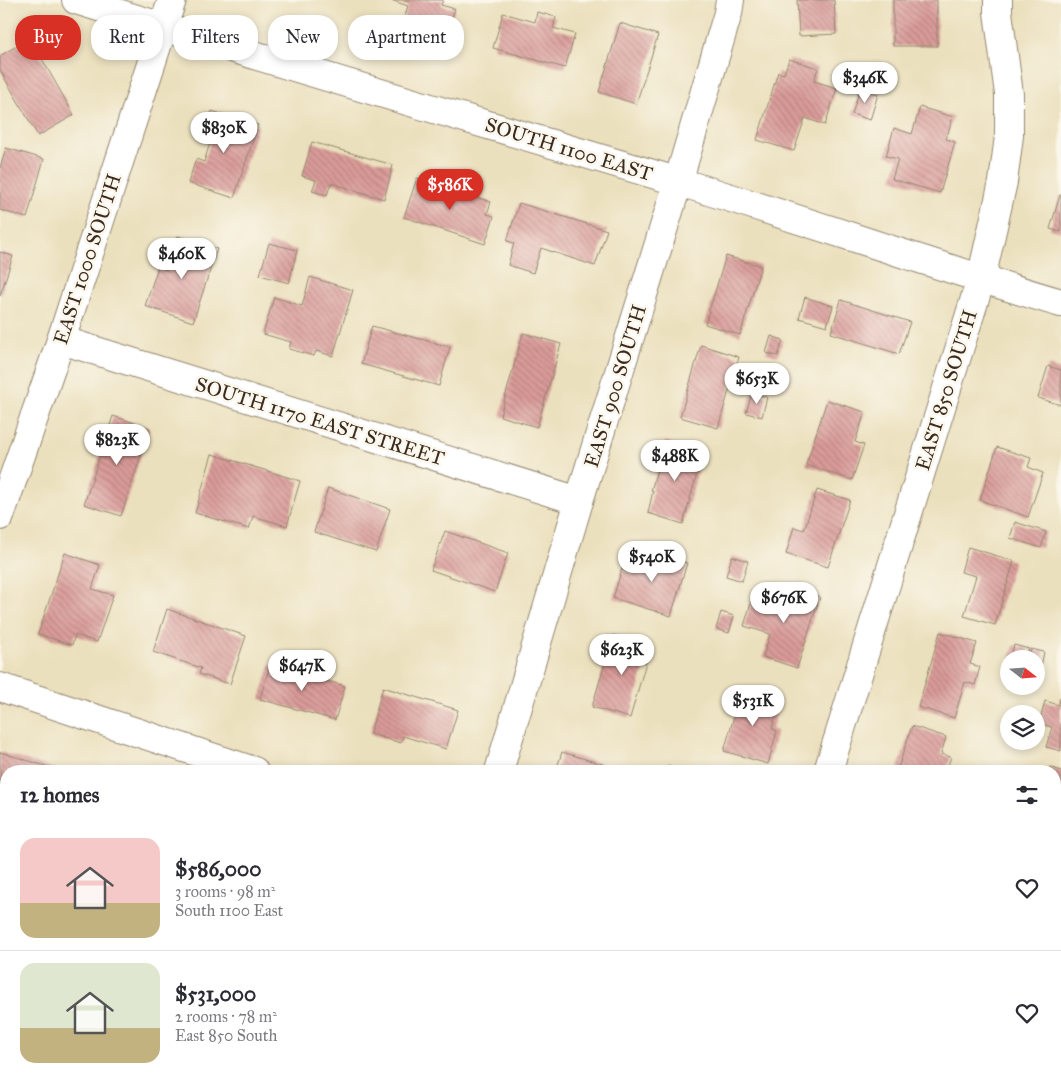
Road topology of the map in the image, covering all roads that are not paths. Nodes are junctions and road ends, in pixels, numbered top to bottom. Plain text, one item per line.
1 (76, 0) edge
2 (172, 0) edge
3 (730, 0) edge
4 (998, 0) edge
5 (123, 15) edge
6 (163, 28) joint
7 (153, 60) edge
8 (678, 182) junction
9 (981, 279) junction
10 (1061, 302) edge
11 (61, 340) junction
12 (579, 501) junction
13 (0, 516) edge
14 (0, 687) edge
15 (219, 765) edge
16 (502, 765) edge
17 (830, 765) edge

1 - 5 street, SOUTH 1100 EAST
2 - 6 street, EAST 1000 SOUTH
3 - 8 street, EAST 900 SOUTH
4 - 9 street, EAST 850 SOUTH
6 - 8 street, SOUTH 1100 EAST
7 - 11 street, EAST 1000 SOUTH
8 - 9 street, SOUTH 1100 EAST
8 - 12 street, EAST 900 SOUTH
9 - 10 street, SOUTH 1100 EAST
9 - 17 street, EAST 850 SOUTH
11 - 12 street, SOUTH 1170 EAST STREET
11 - 13 street, EAST 1000 SOUTH
12 - 16 street, EAST 900 SOUTH
14 - 15 street

